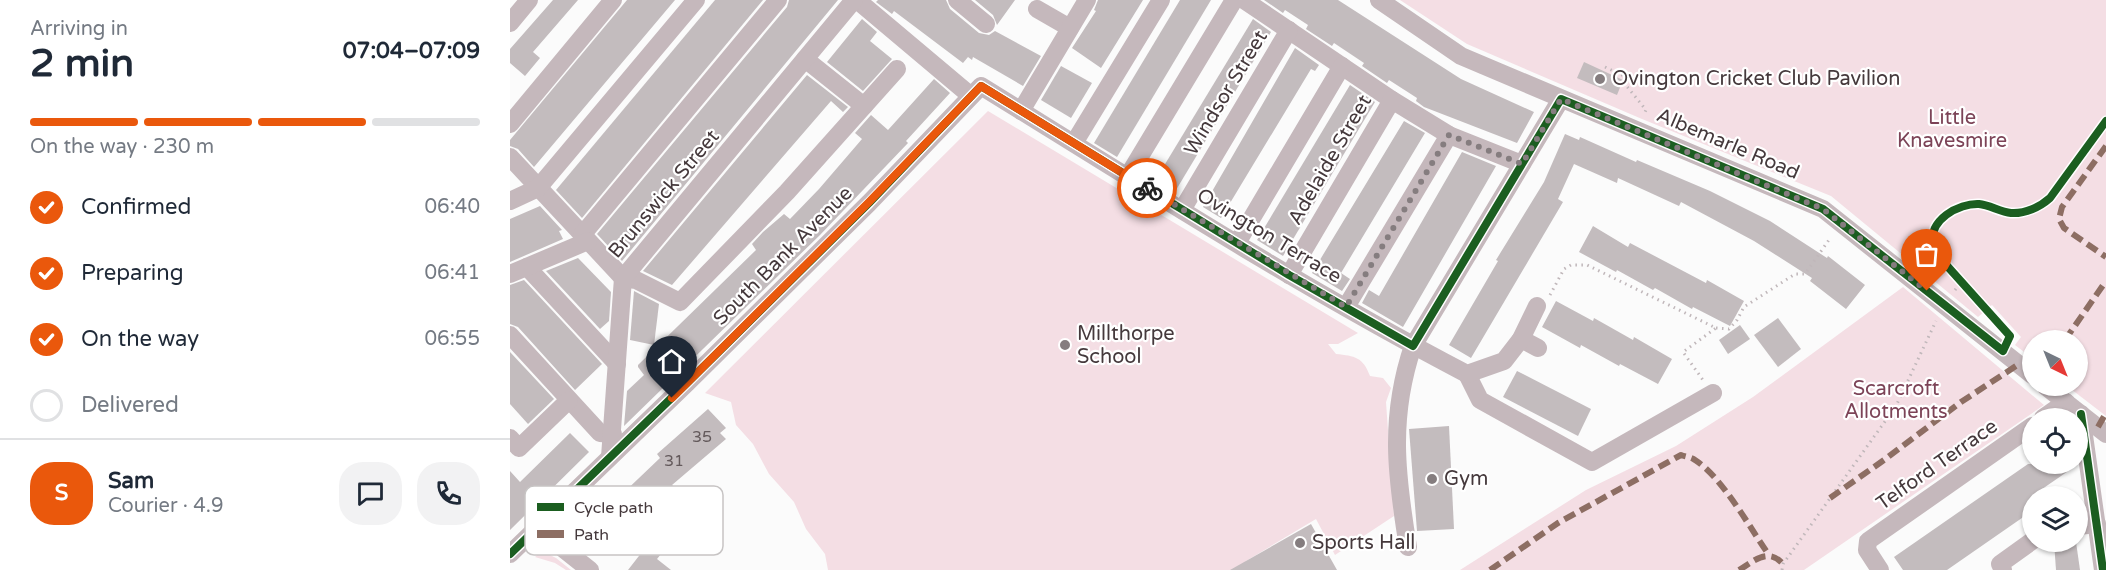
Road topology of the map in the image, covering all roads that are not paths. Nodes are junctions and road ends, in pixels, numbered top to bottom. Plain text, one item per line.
1 (529, 0) edge
2 (613, 0) edge
3 (696, 0) edge
4 (778, 0) edge
5 (856, 0) edge
6 (957, 0) edge
7 (1087, 0) edge
8 (1161, 0) edge
9 (1234, 0) edge
10 (1244, 0) edge
11 (1379, 0) edge
12 (1036, 9) dead end
13 (510, 23) edge
14 (986, 24) dead end
15 (1070, 28) junction
16 (1289, 30) junction
17 (806, 59) junction
18 (1342, 66) junction
19 (897, 69) dead end
20 (976, 91) junction
21 (1561, 99) junction
22 (1392, 100) junction
23 (864, 105) junction
24 (1021, 111) junction
25 (510, 124) edge
26 (1449, 135) junction
27 (1074, 143) junction
28 (510, 157) edge
29 (1522, 164) junction
30 (1128, 176) junction
31 (538, 188) junction
32 (510, 201) edge
33 (1182, 210) junction
34 (585, 238) junction
35 (1237, 243) junction
36 (518, 271) edge
37 (1289, 275) junction
38 (623, 278) junction
39 (1537, 306) road end
40 (1346, 307) junction
41 (510, 335) edge
42 (1521, 339) junction
43 (1413, 346) junction
44 (1538, 348) dead end
45 (617, 364) junction
46 (2022, 366) edge
47 (1467, 374) junction
48 (1713, 393) road end
49 (2058, 396) edge
50 (569, 400) junction
51 (2073, 408) edge
52 (2088, 420) edge
53 (2022, 433) edge
54 (612, 434) junction
55 (2106, 434) edge
56 (510, 438) edge
57 (610, 457) junction
58 (2087, 474) edge
59 (580, 486) edge
60 (2097, 524) junction
61 (2088, 525) edge
62 (525, 540) edge
63 (1408, 547) dead end
64 (2022, 548) edge
65 (2103, 552) edge
66 (510, 554) edge
67 (571, 555) edge
68 (590, 570) edge
69 (1880, 570) edge
70 (2003, 570) edge
71 (2103, 570) edge

1 - 13 street
2 - 25 street
3 - 31 street
4 - 34 street
5 - 17 street, Brunswick Street
5 - 20 street, Ovington Terrace
6 - 14 street
7 - 15 street
8 - 27 street
9 - 30 street
10 - 16 street
11 - 21 street, Albemarle Road
12 - 15 street
15 - 24 street
16 - 18 street
16 - 33 street, Windsor Street
17 - 23 street
17 - 38 street, Brunswick Street
18 - 22 street
18 - 35 street
19 - 23 street
20 - 24 street, Ovington Terrace
20 - 57 street, South Bank Avenue
21 - 29 street
21 - 46 street, Albemarle Road
22 - 26 street
22 - 37 street, Adelaide Street
23 - 38 street
24 - 27 street, Ovington Terrace
26 - 29 street
26 - 40 street
27 - 30 street, Ovington Terrace
28 - 31 street
29 - 43 street
30 - 33 street, Ovington Terrace
31 - 32 street
31 - 34 street
33 - 35 street, Ovington Terrace
34 - 36 street
34 - 38 street
35 - 37 street, Ovington Terrace
36 - 45 street
37 - 40 street, Ovington Terrace
38 - 45 street, Brunswick Street
39 - 42 street
40 - 43 street, Ovington Terrace
41 - 50 street
42 - 44 street
42 - 47 street
43 - 47 street, Ovington Terrace
43 - 63 street
45 - 54 street, Brunswick Street
47 - 48 street
49 - 51 street
50 - 54 street
50 - 56 street
52 - 55 street
53 - 69 street, Telford Terrace
54 - 57 street, Brunswick Street
57 - 59 street, South Bank Avenue
58 - 60 street
60 - 61 street
60 - 65 street
62 - 66 street, South Bank Avenue
64 - 70 street
65 - 71 street
67 - 68 street

